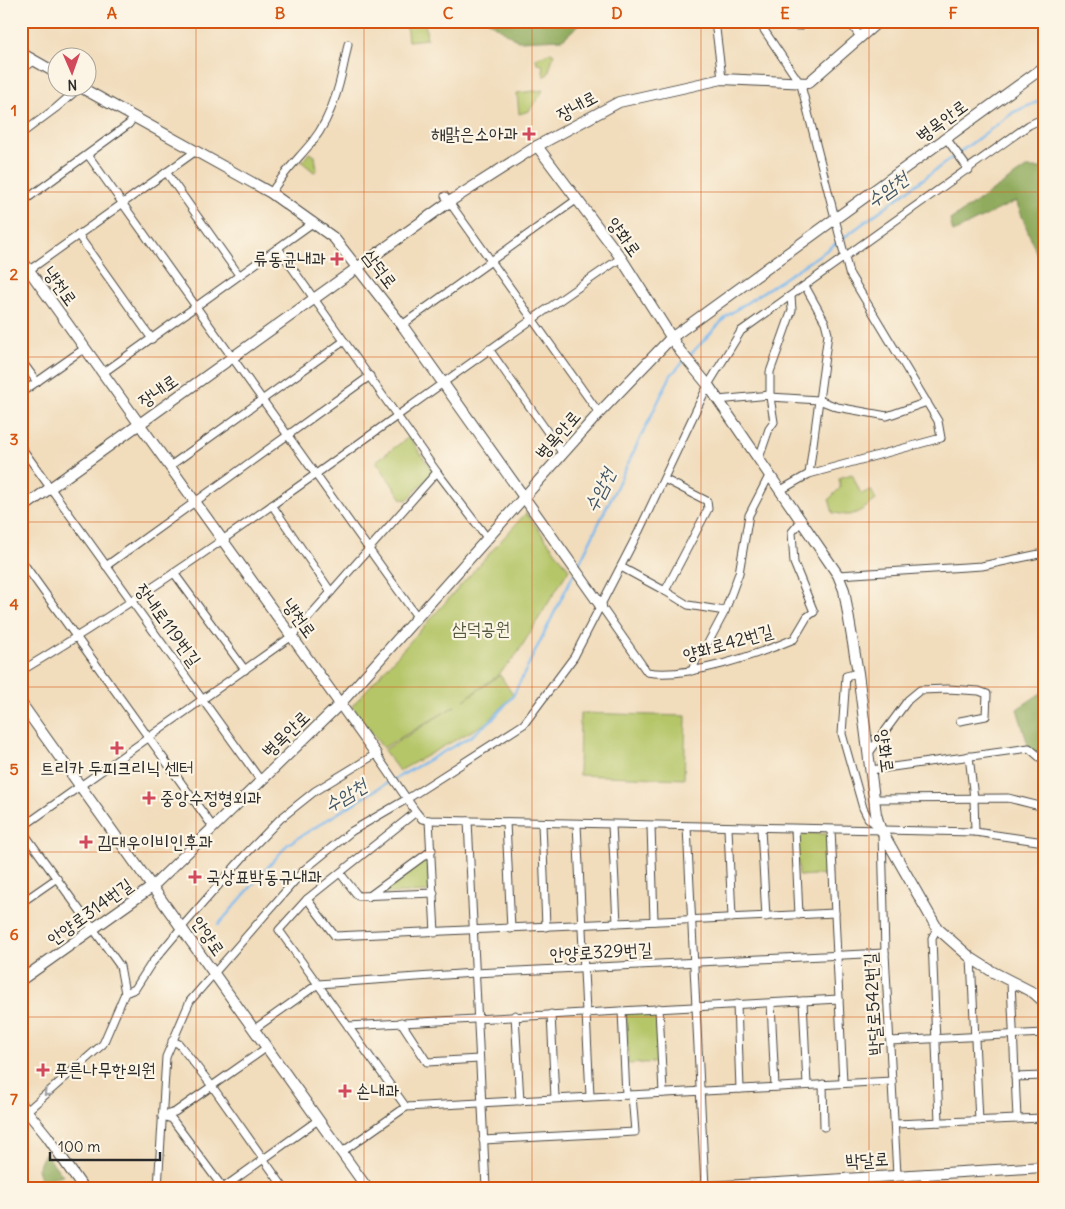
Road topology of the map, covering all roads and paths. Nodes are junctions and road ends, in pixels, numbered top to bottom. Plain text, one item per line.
1 (715, 21) edge
2 (802, 21) edge
3 (848, 21) edge
4 (879, 21) edge
5 (759, 23) edge
6 (860, 37) junction
7 (348, 44) dead end
8 (21, 53) edge
9 (34, 61) junction
10 (1044, 67) edge
11 (48, 69) edge
12 (21, 70) edge
13 (722, 79) junction
14 (801, 85) junction
15 (98, 97) edge
16 (68, 98) edge
17 (134, 117) junction
18 (1044, 118) edge
19 (21, 134) edge
20 (949, 142) junction
21 (537, 146) junction
22 (196, 151) junction
23 (88, 155) junction
24 (966, 167) junction
25 (166, 172) junction
26 (271, 193) junction
27 (447, 199) junction
28 (576, 200) junction
29 (21, 203) edge
30 (122, 203) junction
31 (836, 218) junction
32 (314, 222) junction
33 (78, 235) junction
34 (278, 248) junction
35 (844, 256) junction
36 (620, 258) junction
37 (21, 259) edge
38 (491, 262) junction
39 (358, 268) junction
40 (25, 273) edge
41 (239, 275) junction
42 (806, 286) junction
43 (791, 296) junction
44 (314, 300) junction
45 (196, 306) junction
46 (532, 318) junction
47 (402, 325) junction
48 (671, 338) junction
49 (152, 339) junction
50 (344, 341) junction
51 (85, 348) junction
52 (489, 349) junction
53 (233, 357) junction
54 (21, 360) edge
55 (103, 373) junction
56 (370, 376) junction
57 (37, 382) junction
58 (443, 383) junction
59 (708, 385) junction
60 (21, 393) edge
61 (770, 396) junction
62 (262, 399) junction
63 (718, 400) junction
64 (819, 400) junction
65 (927, 402) junction
66 (599, 413) junction
67 (397, 415) junction
68 (139, 424) junction
69 (288, 435) junction
70 (21, 447) edge
71 (564, 454) junction
72 (759, 458) junction
73 (170, 466) junction
74 (437, 472) junction
75 (316, 473) junction
76 (770, 474) junction
77 (809, 474) junction
78 (664, 479) junction
79 (50, 487) junction
80 (781, 490) junction
81 (525, 498) junction
82 (196, 502) junction
83 (272, 505) junction
84 (21, 509) edge
85 (802, 520) junction
86 (488, 539) junction
87 (222, 540) junction
88 (369, 547) junction
89 (1044, 553) edge
90 (21, 560) edge
91 (106, 566) junction
92 (621, 567) junction
93 (174, 573) junction
94 (838, 575) junction
95 (665, 591) junction
96 (331, 592) junction
97 (133, 600) junction
98 (601, 606) junction
99 (725, 611) junction
100 (418, 618) junction
101 (292, 636) junction
102 (76, 638) junction
103 (245, 670) junction
104 (21, 671) edge
105 (692, 671) junction
106 (858, 673) junction
107 (204, 700) junction
108 (21, 703) edge
109 (340, 704) junction
110 (960, 721) dead end
111 (148, 738) junction
112 (869, 753) junction
113 (376, 754) junction
114 (969, 756) junction
115 (1044, 761) edge
116 (871, 770) junction
117 (261, 781) junction
118 (81, 786) junction
119 (974, 798) junction
120 (407, 799) junction
121 (874, 799) junction
122 (1044, 807) edge
123 (416, 812) junction
124 (429, 820) junction
125 (468, 821) junction
126 (506, 822) junction
127 (542, 823) junction
128 (577, 824) junction
129 (612, 825) junction
130 (651, 826) junction
131 (213, 827) junction
132 (687, 827) junction
133 (728, 828) junction
134 (21, 829) edge
135 (761, 829) junction
136 (795, 829) junction
137 (831, 830) junction
138 (881, 830) junction
139 (975, 832) junction
140 (1044, 842) edge
141 (432, 850) junction
142 (340, 873) junction
143 (57, 878) junction
144 (152, 887) junction
145 (434, 893) junction
146 (368, 897) junction
147 (307, 899) junction
148 (21, 903) edge
149 (835, 913) junction
150 (799, 915) junction
151 (766, 916) junction
152 (732, 918) junction
153 (692, 920) junction
154 (654, 921) junction
155 (617, 923) junction
156 (582, 925) junction
157 (182, 927) junction
158 (546, 927) junction
159 (937, 928) junction
160 (511, 929) junction
161 (94, 930) junction
162 (472, 931) junction
163 (435, 933) junction
164 (885, 953) junction
165 (837, 956) junction
166 (971, 958) junction
167 (694, 963) junction
168 (584, 969) junction
169 (474, 973) junction
170 (214, 975) junction
171 (21, 980) edge
172 (1011, 982) junction
173 (318, 984) junction
174 (125, 993) junction
175 (840, 999) junction
176 (804, 1001) junction
177 (1044, 1002) edge
178 (771, 1003) junction
179 (737, 1004) junction
180 (696, 1006) junction
181 (660, 1008) junction
182 (622, 1011) junction
183 (586, 1012) junction
184 (551, 1014) junction
185 (515, 1015) junction
186 (476, 1018) junction
187 (401, 1022) junction
188 (348, 1026) junction
189 (253, 1030) junction
190 (1044, 1033) edge
191 (1013, 1035) junction
192 (976, 1037) junction
193 (936, 1039) junction
194 (172, 1041) junction
195 (890, 1041) junction
196 (266, 1048) junction
197 (479, 1060) junction
198 (1044, 1076) edge
199 (1015, 1077) junction
200 (892, 1081) junction
201 (843, 1083) junction
202 (823, 1084) junction
203 (807, 1085) junction
204 (212, 1086) junction
205 (774, 1087) junction
206 (740, 1089) junction
207 (700, 1091) junction
208 (663, 1093) junction
209 (629, 1095) junction
210 (590, 1096) junction
211 (555, 1098) junction
212 (520, 1101) junction
213 (482, 1103) junction
214 (23, 1106) edge
215 (406, 1107) junction
216 (162, 1116) junction
217 (1044, 1118) edge
218 (1017, 1119) junction
219 (318, 1120) junction
220 (979, 1121) junction
221 (939, 1122) junction
222 (895, 1124) junction
223 (824, 1127) dead end
224 (483, 1140) junction
225 (342, 1152) junction
226 (262, 1159) junction
227 (1044, 1167) edge
228 (925, 1173) junction
229 (897, 1175) junction
230 (847, 1183) edge
231 (726, 1186) edge
232 (705, 1187) edge
233 (83, 1188) edge
234 (158, 1188) edge
235 (223, 1188) edge
236 (284, 1188) edge
237 (367, 1188) edge
238 (486, 1188) edge
239 (692, 1188) edge
240 (926, 1188) edge

1 - 13 street
2 - 5 street
3 - 6 street
4 - 6 street
5 - 14 street
6 - 14 street
7 - 26 street
8 - 9 street
9 - 11 street
9 - 12 street
10 - 20 street, 병목안로
13 - 14 street, 장내로
13 - 21 street, 장내로
14 - 31 street
15 - 17 street, 삼덕로
16 - 19 street
17 - 22 street, 삼덕로
17 - 23 street
18 - 24 street
20 - 24 street
20 - 31 street, 병목안로
21 - 27 street, 장내로
21 - 28 street, 양화로
22 - 25 street
22 - 26 street, 삼덕로
23 - 29 street
23 - 30 street
24 - 35 street
25 - 30 street
25 - 41 street
26 - 32 street, 삼덕로
27 - 38 street
27 - 39 street, 장내로
28 - 36 street, 양화로
28 - 38 street
30 - 33 street
30 - 45 street
31 - 35 street
31 - 48 street, 병목안로
32 - 34 street
32 - 39 street, 삼덕로
33 - 40 street
33 - 49 street
34 - 41 street
34 - 44 street
35 - 42 street
35 - 65 street
36 - 46 street
36 - 48 street, 양화로
37 - 40 street, 냉천로
38 - 46 street
38 - 47 street
39 - 44 street, 장내로
39 - 47 street, 삼덕로
40 - 51 street, 냉천로
41 - 45 street
42 - 43 street
42 - 64 street
43 - 59 street
43 - 61 street
44 - 50 street
44 - 53 street, 장내로
45 - 49 street
45 - 53 street
46 - 52 street
46 - 66 street
47 - 58 street, 삼덕로
48 - 59 street, 양화로
48 - 66 street, 병목안로
49 - 55 street
50 - 56 street
50 - 62 street
51 - 55 street, 냉천로
51 - 57 street
52 - 58 street
52 - 71 street
53 - 62 street
53 - 68 street, 장내로
54 - 57 street
55 - 68 street, 냉천로
56 - 67 street
56 - 69 street
57 - 60 street
58 - 67 street
58 - 81 street, 삼덕로
59 - 63 street, 양화로
59 - 78 street
61 - 63 street
61 - 64 street
61 - 72 street
62 - 69 street
62 - 73 street
63 - 72 street, 양화로
64 - 65 street
64 - 77 street
65 - 77 street
66 - 71 street, 병목안로
67 - 74 street
67 - 75 street
68 - 73 street, 냉천로
68 - 79 street, 장내로
69 - 75 street
69 - 82 street
70 - 79 street, 장내로119번길
71 - 81 street, 병목안로
72 - 76 street, 양화로
73 - 82 street, 냉천로
74 - 86 street
74 - 88 street
75 - 83 street
75 - 88 street
76 - 80 street, 양화로
76 - 99 street
77 - 80 street
78 - 92 street
78 - 95 street
79 - 84 street, 장내로
79 - 91 street, 장내로119번길
80 - 85 street, 양화로
81 - 86 street, 병목안로
81 - 98 street, 삼덕로
82 - 87 street, 냉천로
82 - 91 street
83 - 87 street
83 - 96 street
85 - 94 street, 양화로
85 - 105 street, 양화로42번길
86 - 100 street, 병목안로
87 - 93 street
87 - 101 street, 냉천로
88 - 96 street
88 - 100 street
89 - 94 street
90 - 102 street
91 - 97 street, 장내로119번길
92 - 95 street
92 - 98 street
93 - 97 street
93 - 103 street
94 - 106 street, 양화로
95 - 99 street
96 - 101 street
97 - 102 street
97 - 107 street, 장내로119번길
98 - 105 street, 양화로42번길
98 - 120 street
99 - 105 street
100 - 109 street, 병목안로
101 - 103 street
101 - 109 street, 냉천로
102 - 104 street
102 - 111 street
103 - 107 street
106 - 112 street, 양화로
106 - 138 street
107 - 111 street
107 - 117 street, 장내로119번길
108 - 118 street, 안양로
109 - 113 street, 냉천로
109 - 117 street, 병목안로
110 - 112 street
111 - 118 street
111 - 131 street
112 - 116 street, 양화로
113 - 120 street
113 - 157 street
114 - 115 street
114 - 116 street
114 - 119 street
116 - 121 street, 양화로
117 - 131 street, 병목안로
118 - 134 street
118 - 144 street, 안양로
119 - 121 street
119 - 122 street
119 - 139 street
120 - 123 street
120 - 170 street
121 - 138 street, 양화로
123 - 124 street
123 - 142 street
124 - 125 street
124 - 141 street
125 - 126 street
125 - 162 street
126 - 127 street
126 - 160 street
127 - 128 street
127 - 158 street
128 - 129 street
128 - 156 street
129 - 130 street
129 - 155 street
130 - 132 street
130 - 154 street
131 - 144 street, 병목안로
132 - 133 street
132 - 153 street
133 - 135 street
133 - 152 street
134 - 143 street
135 - 136 street
135 - 151 street
136 - 137 street
136 - 150 street
137 - 138 street
137 - 149 street
138 - 139 street
138 - 159 street, 양화로
138 - 164 street, 박달로542번길
139 - 140 street
141 - 145 street
141 - 146 street
142 - 146 street
142 - 147 street
143 - 148 street
143 - 161 street
144 - 157 street, 안양로
144 - 161 street, 안양로314번길
145 - 146 street
145 - 163 street
147 - 163 street
147 - 173 street
149 - 150 street
149 - 165 street
150 - 151 street
151 - 152 street
152 - 153 street
153 - 154 street
153 - 167 street
154 - 155 street
155 - 156 street
156 - 158 street
156 - 168 street
157 - 170 street, 안양로
157 - 174 street
158 - 160 street
159 - 166 street, 양화로
159 - 193 street
160 - 162 street
161 - 171 street, 안양로314번길
161 - 174 street
162 - 163 street
162 - 169 street
164 - 165 street, 안양로329번길
164 - 195 street, 박달로542번길
165 - 167 street, 안양로329번길
165 - 175 street
166 - 172 street, 양화로
166 - 192 street
167 - 168 street, 안양로329번길
167 - 180 street
168 - 169 street, 안양로329번길
168 - 183 street
169 - 173 street, 안양로329번길
169 - 186 street
170 - 189 street, 안양로
170 - 194 street
172 - 177 street, 양화로
172 - 191 street
173 - 188 street
173 - 189 street
174 -> 214 street
175 - 176 street
175 - 201 street
176 - 178 street
176 - 203 street
178 - 179 street
178 - 205 street
179 - 180 street
179 - 206 street
180 - 181 street
180 - 207 street
181 - 182 street
181 - 208 street
182 - 183 street
182 - 209 street
183 - 184 street
183 - 210 street
184 - 185 street
184 - 211 street
185 - 186 street
185 - 212 street
186 - 187 street
186 - 197 street
187 - 188 street
187 - 197 street
188 - 215 street
189 - 196 street, 안양로
190 - 191 street
191 - 192 street
191 - 199 street
192 - 193 street
192 - 220 street
193 - 195 street
193 - 221 street
194 - 204 street
194 - 216 street
195 - 200 street, 박달로542번길
196 - 204 street
196 - 219 street, 안양로
197 - 213 street
198 - 199 street
199 - 218 street
200 - 201 street
200 - 222 street, 박달로542번길
201 - 202 street
202 - 203 street
202 - 223 street
203 - 205 street
204 - 216 street
204 - 226 street
205 - 206 street
206 - 207 street
207 - 208 street
207 - 232 street
208 - 209 street
209 - 210 street
209 - 224 street
210 - 211 street
211 - 212 street
212 - 213 street
213 - 215 street
213 - 224 street
214 - 233 street
215 - 225 street
216 - 234 street
216 - 235 street
217 - 218 street
218 - 220 street
219 - 225 street, 안양로
219 - 226 street
220 - 221 street
221 - 222 street
222 - 229 street, 박달로542번길
224 - 238 street
225 - 237 street, 안양로
226 - 235 street
226 - 236 street
227 - 228 street, 박달로
228 - 229 street, 박달로
228 - 240 street
229 - 230 street, 박달로
230 - 231 street, 박달로
231 - 232 street, 박달로
232 - 239 street, 박달로

